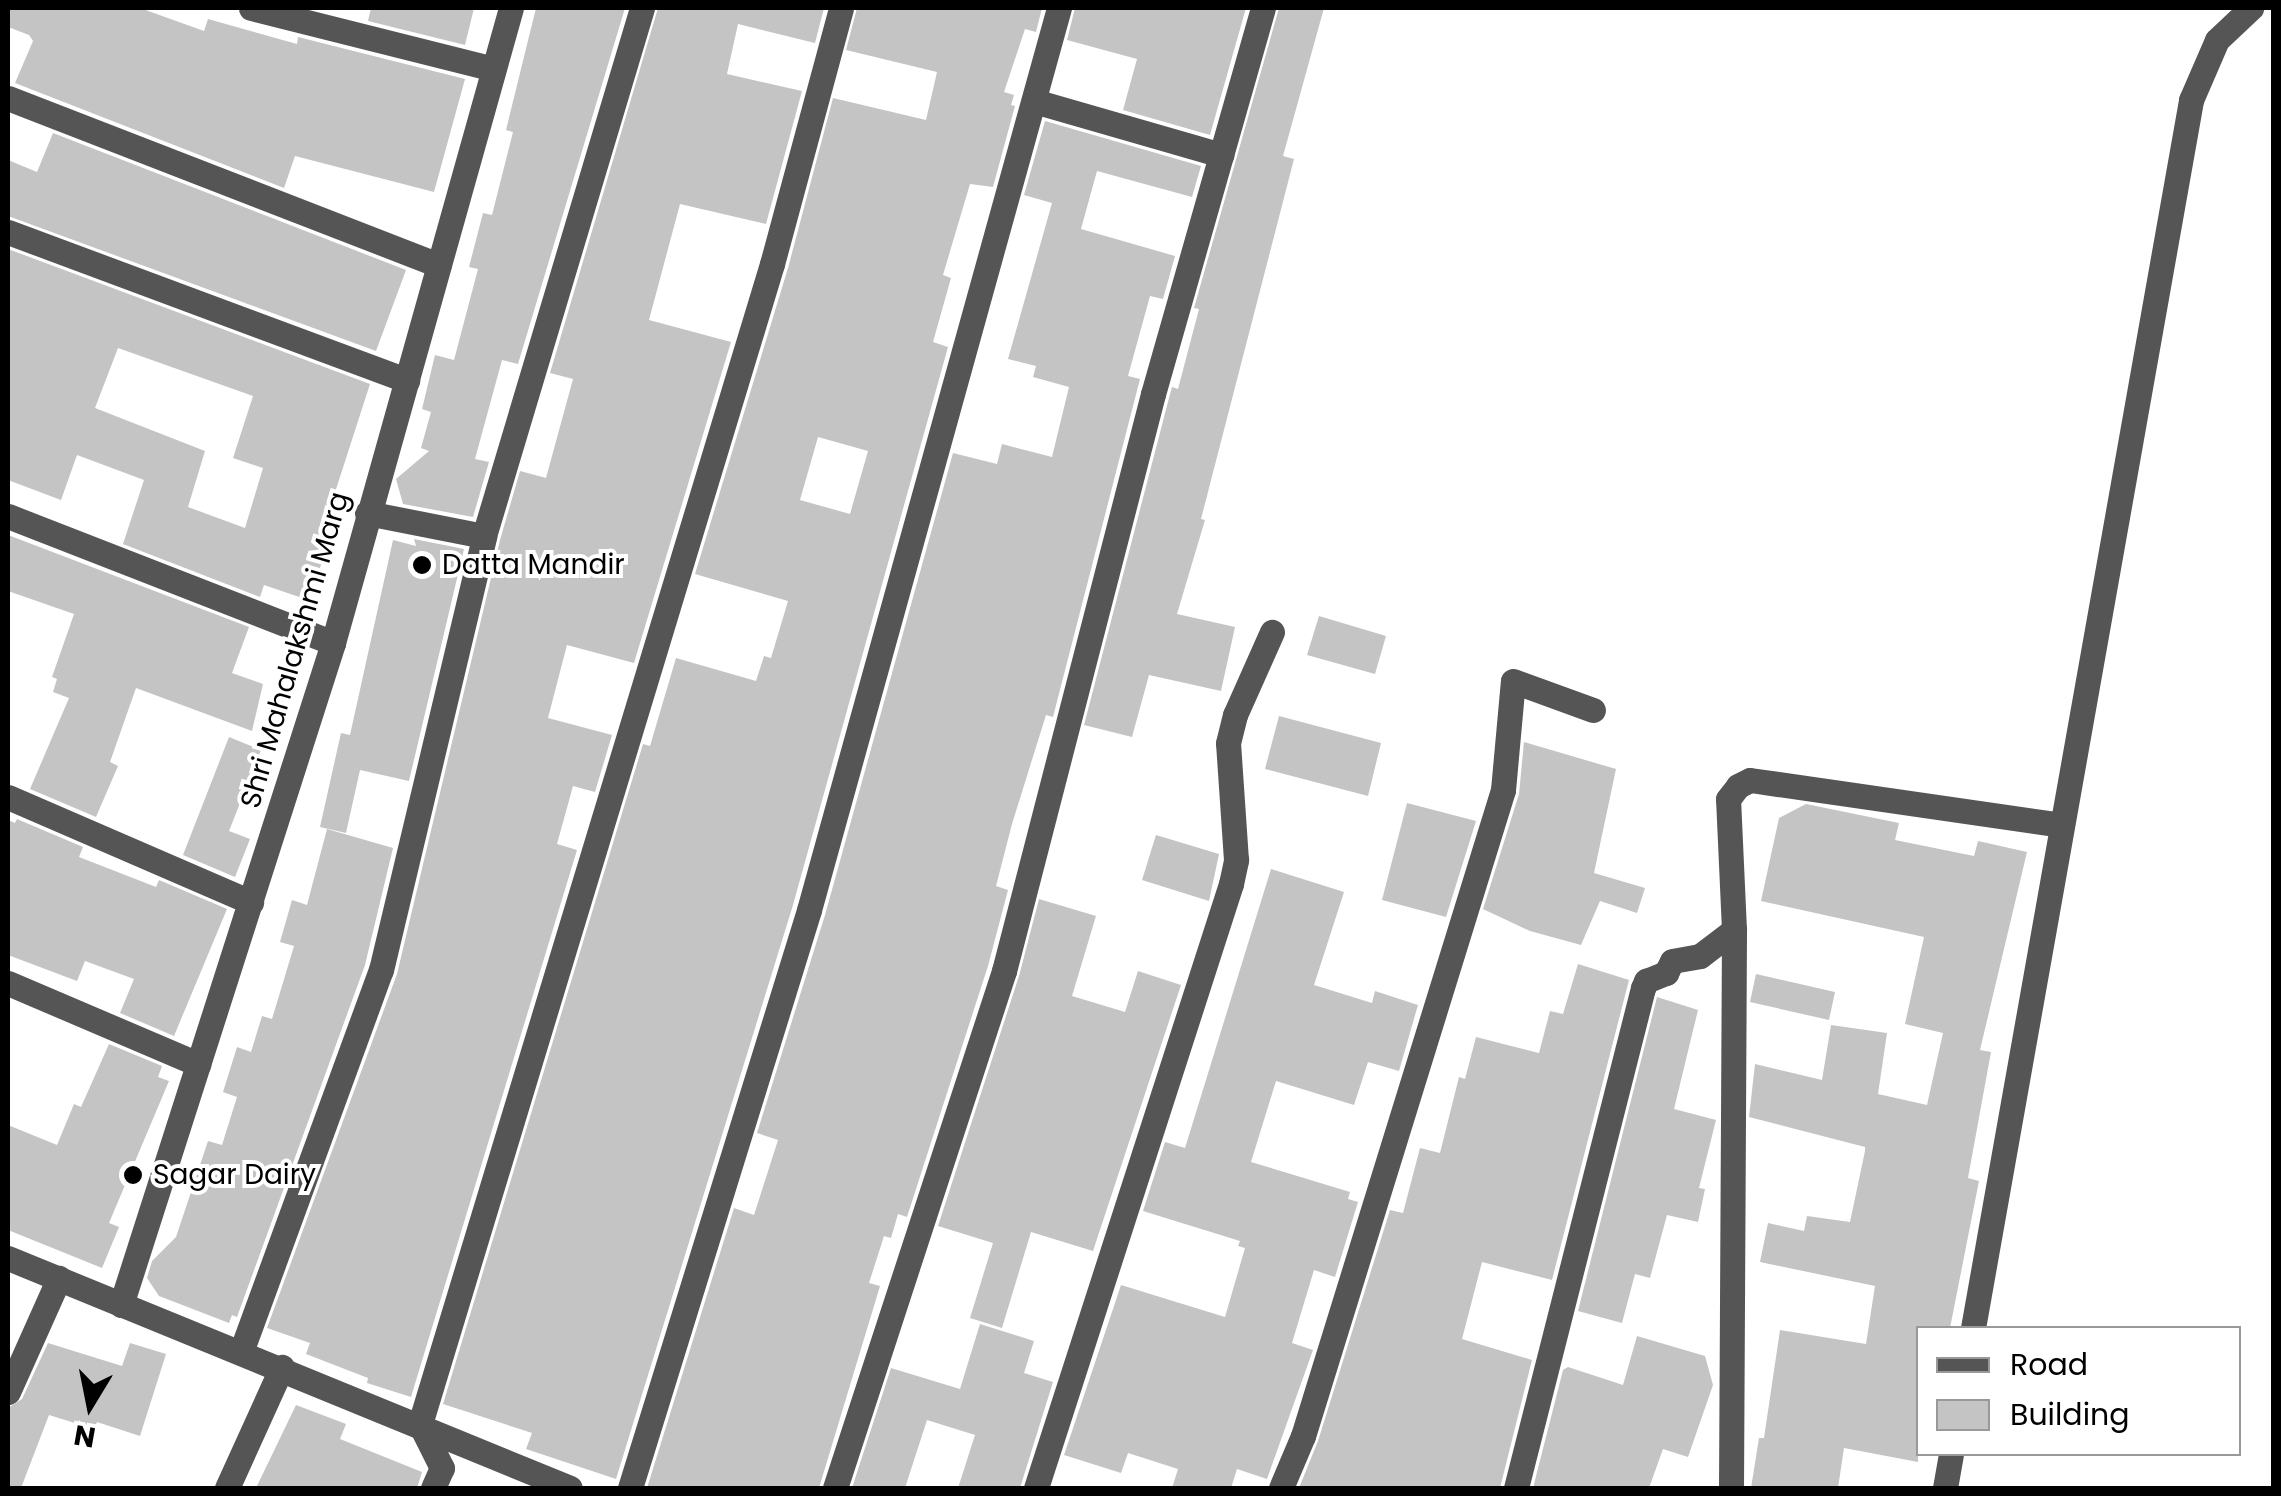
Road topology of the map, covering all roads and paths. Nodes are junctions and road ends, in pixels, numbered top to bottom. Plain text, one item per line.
1 (251, 8) edge
2 (510, 8) edge
3 (642, 8) edge
4 (841, 8) edge
5 (1059, 8) edge
6 (1262, 8) edge
7 (2218, 8) edge
8 (2247, 11) edge
9 (494, 69) junction
10 (8, 98) edge
11 (1034, 101) junction
12 (1221, 155) junction
13 (8, 232) edge
14 (439, 264) junction
15 (407, 380) junction
16 (367, 513) junction
17 (8, 516) edge
18 (484, 536) junction
19 (1272, 632) dead end
20 (333, 643) junction
21 (1593, 710) dead end
22 (8, 797) edge
23 (2062, 824) junction
24 (251, 902) junction
25 (1734, 930) junction
26 (8, 983) edge
27 (198, 1064) junction
28 (8, 1258) edge
29 (59, 1278) junction
30 (121, 1305) junction
31 (1974, 1326) edge
32 (241, 1352) junction
33 (282, 1367) junction
34 (8, 1392) edge
35 (420, 1424) junction
36 (1952, 1456) edge
37 (228, 1488) edge
38 (433, 1488) edge
39 (570, 1488) edge
40 (630, 1488) edge
41 (835, 1488) edge
42 (1036, 1488) edge
43 (1280, 1488) edge
44 (1516, 1488) edge
45 (1731, 1488) edge
46 (1945, 1488) edge

1 - 9 street
2 - 9 street, Shri Mahalakshmi Marg
3 - 18 street
4 - 35 street
5 - 11 street
6 - 12 street
7 - 8 street
8 - 23 street
9 - 14 street, Shri Mahalakshmi Marg
10 - 14 street
11 - 12 street
11 - 40 street
12 - 41 street
13 - 15 street
14 - 15 street, Shri Mahalakshmi Marg
15 - 16 street, Shri Mahalakshmi Marg
16 - 18 street
16 - 20 street, Shri Mahalakshmi Marg
17 - 20 street
18 - 32 street
19 - 42 street
20 - 24 street, Shri Mahalakshmi Marg
21 - 43 street
22 - 24 street
23 - 25 street
23 - 31 street
24 - 27 street, Shri Mahalakshmi Marg
25 - 44 street
25 - 45 street
26 - 27 street
27 - 30 street, Shri Mahalakshmi Marg
28 - 29 street
29 - 30 street
29 - 34 street
30 - 32 street
32 - 33 street
33 - 35 street
33 - 37 street
35 - 38 street
35 - 39 street
36 - 46 street

